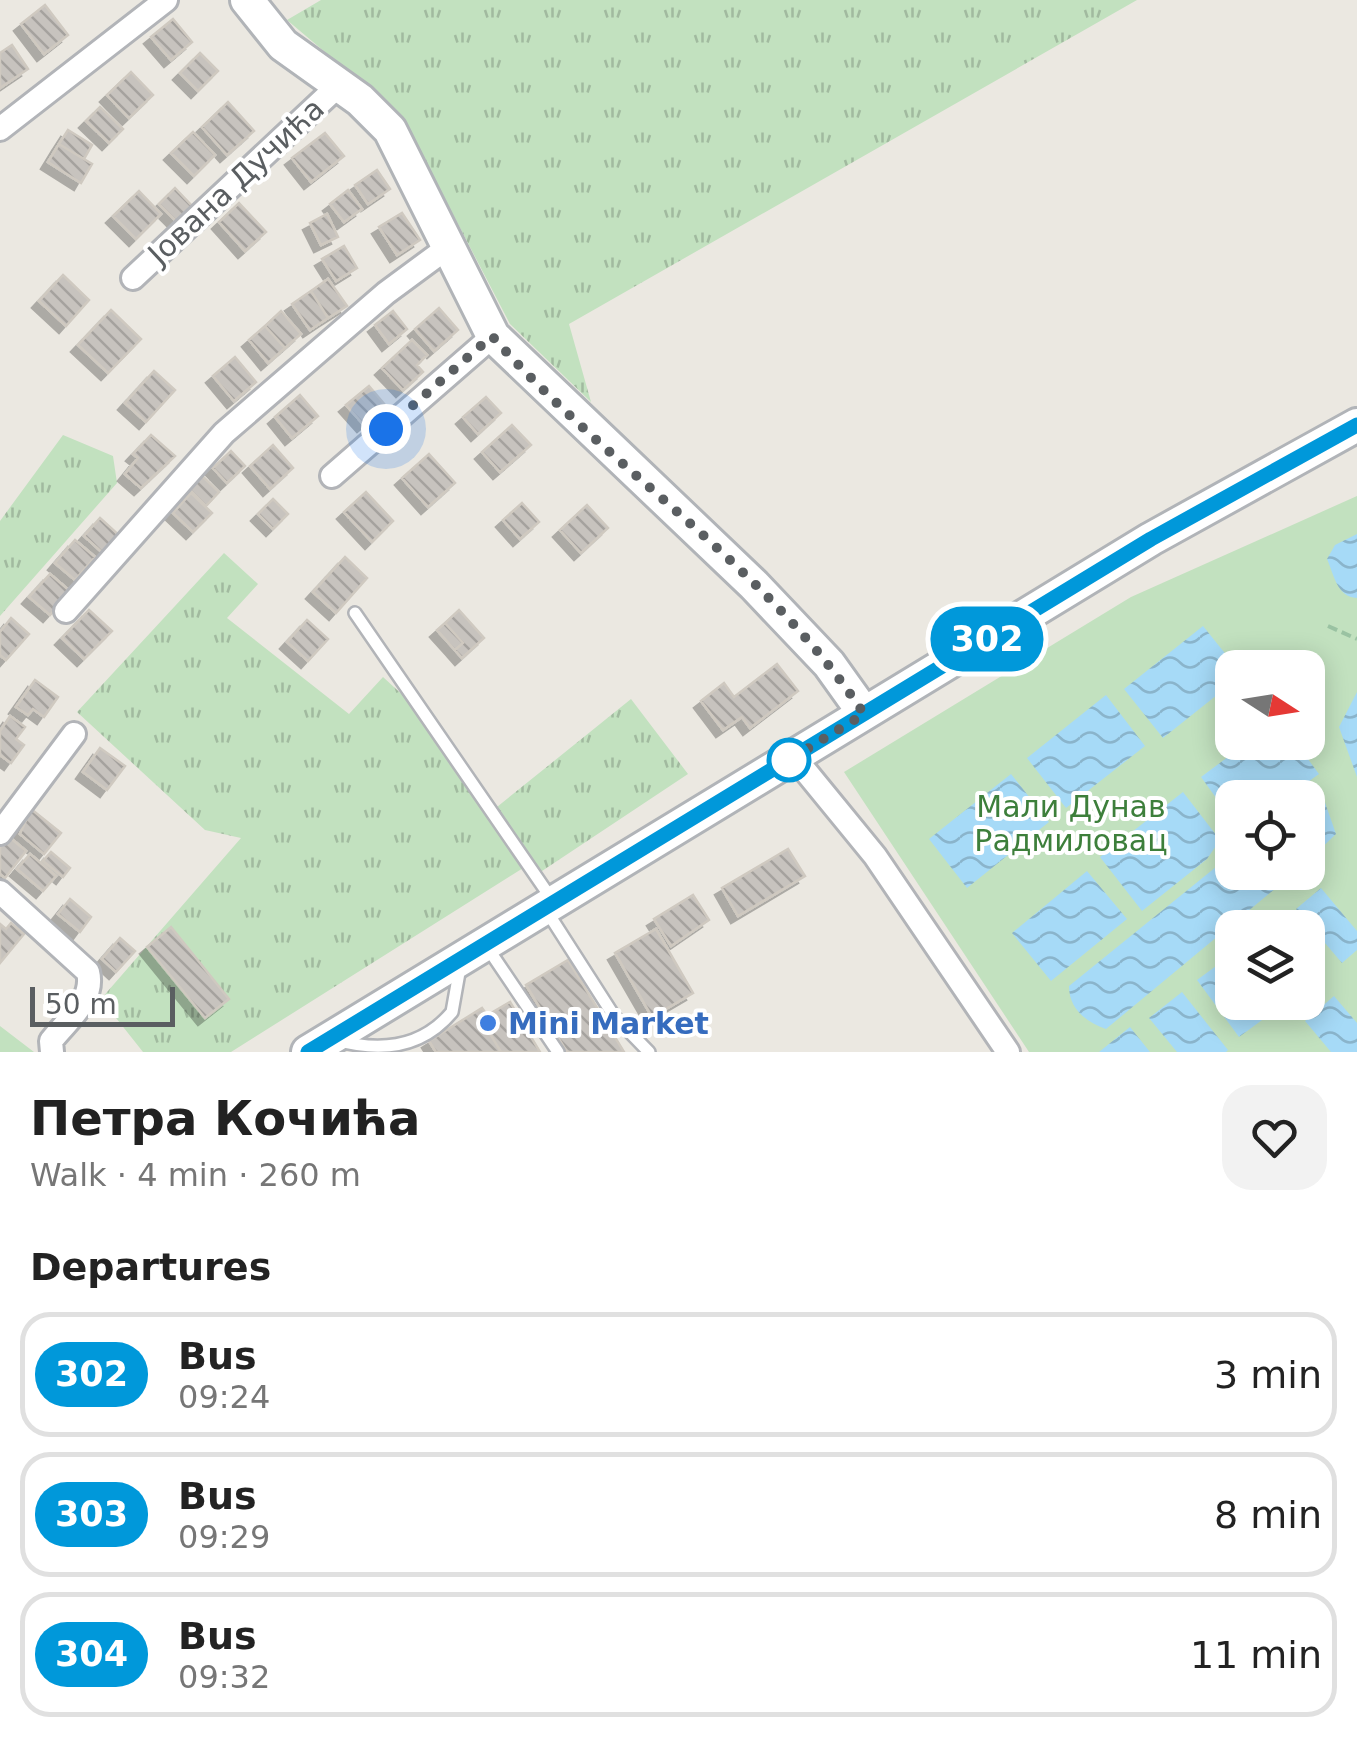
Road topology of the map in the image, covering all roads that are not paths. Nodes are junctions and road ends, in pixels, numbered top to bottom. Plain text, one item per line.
1 (166, 0) edge
2 (247, 0) edge
3 (338, 84) junction
4 (0, 129) edge
5 (447, 248) junction
6 (133, 278) dead end
7 (492, 336) junction
8 (1357, 426) edge
9 (332, 476) dead end
10 (66, 611) dead end
11 (355, 613) dead end
12 (860, 716) junction
13 (74, 734) dead end
14 (794, 757) junction
15 (0, 834) edge
16 (0, 892) edge
17 (548, 903) junction
18 (473, 951) junction
19 (320, 1045) edge
20 (409, 1049) edge
21 (52, 1052) edge
22 (558, 1052) edge
23 (649, 1052) edge
24 (1008, 1052) edge

1 - 4 street
2 - 3 main road
3 - 5 main road
3 - 6 street, Јована Дучића
5 - 7 main road
5 - 10 street
7 - 9 street
7 - 12 main road
8 - 12 main road
11 - 17 lane
12 - 14 main road
13 - 15 street
14 - 17 main road
14 - 24 street
16 - 21 street
17 - 18 main road
17 - 23 lane
18 - 19 main road
18 - 20 lane
18 - 22 lane
19 - 20 lane

